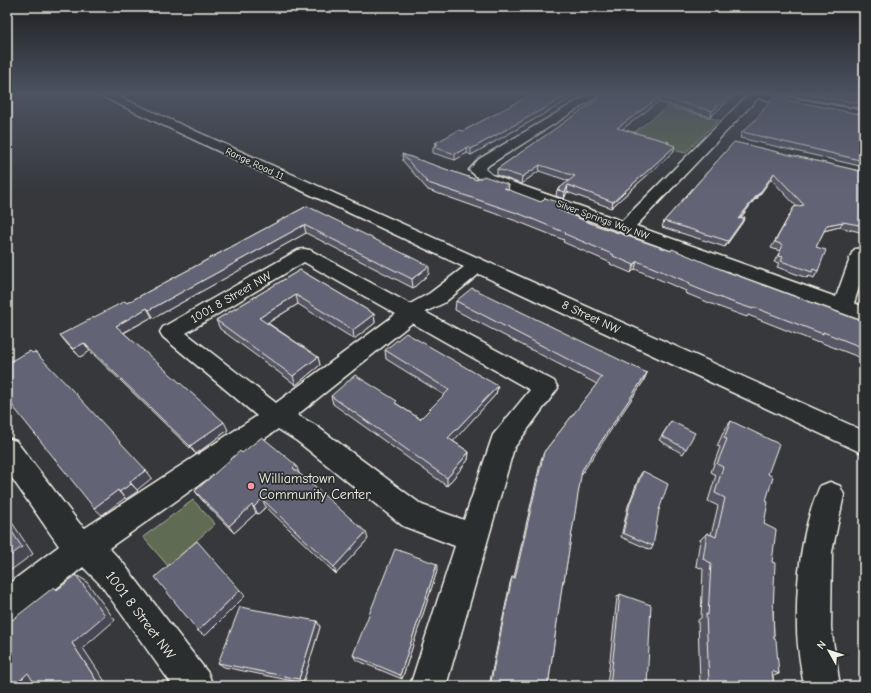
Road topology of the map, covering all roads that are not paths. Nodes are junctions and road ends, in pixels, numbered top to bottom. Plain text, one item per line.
1 (176, 126) edge
2 (543, 126) edge
3 (723, 126) edge
4 (713, 137) junction
5 (728, 141) dead end
6 (319, 192) joint
7 (625, 227) junction
8 (861, 253) dead end
9 (474, 263) junction
10 (843, 306) junction
11 (415, 309) junction
12 (864, 314) edge
13 (279, 416) junction
14 (864, 443) edge
15 (7, 449) edge
16 (830, 495) dead end
17 (473, 538) junction
18 (85, 546) junction
19 (7, 606) edge
20 (195, 686) edge
21 (428, 686) edge
22 (822, 686) edge

1 - 6 street, Range Road 11
2 - 7 street, Silver Springs Way NW
3 - 4 street
4 - 5 street
4 - 7 street
6 - 9 street, 8 Street NW
7 - 10 street, Silver Springs Way NW
8 - 10 street
9 - 11 street
9 - 14 street, 8 Street NW
10 - 12 street, Silver Springs Way NW
11 - 13 street
11 - 13 street, 1001 8 Street NW
11 - 17 street, 1001 8 Street NW
13 - 17 street, 1001 8 Street NW
13 - 18 street
15 - 18 street, 1001 8 Street NW
16 - 22 street
17 - 21 street, 1001 8 Street NW
18 - 19 street
18 - 20 street, 1001 8 Street NW

